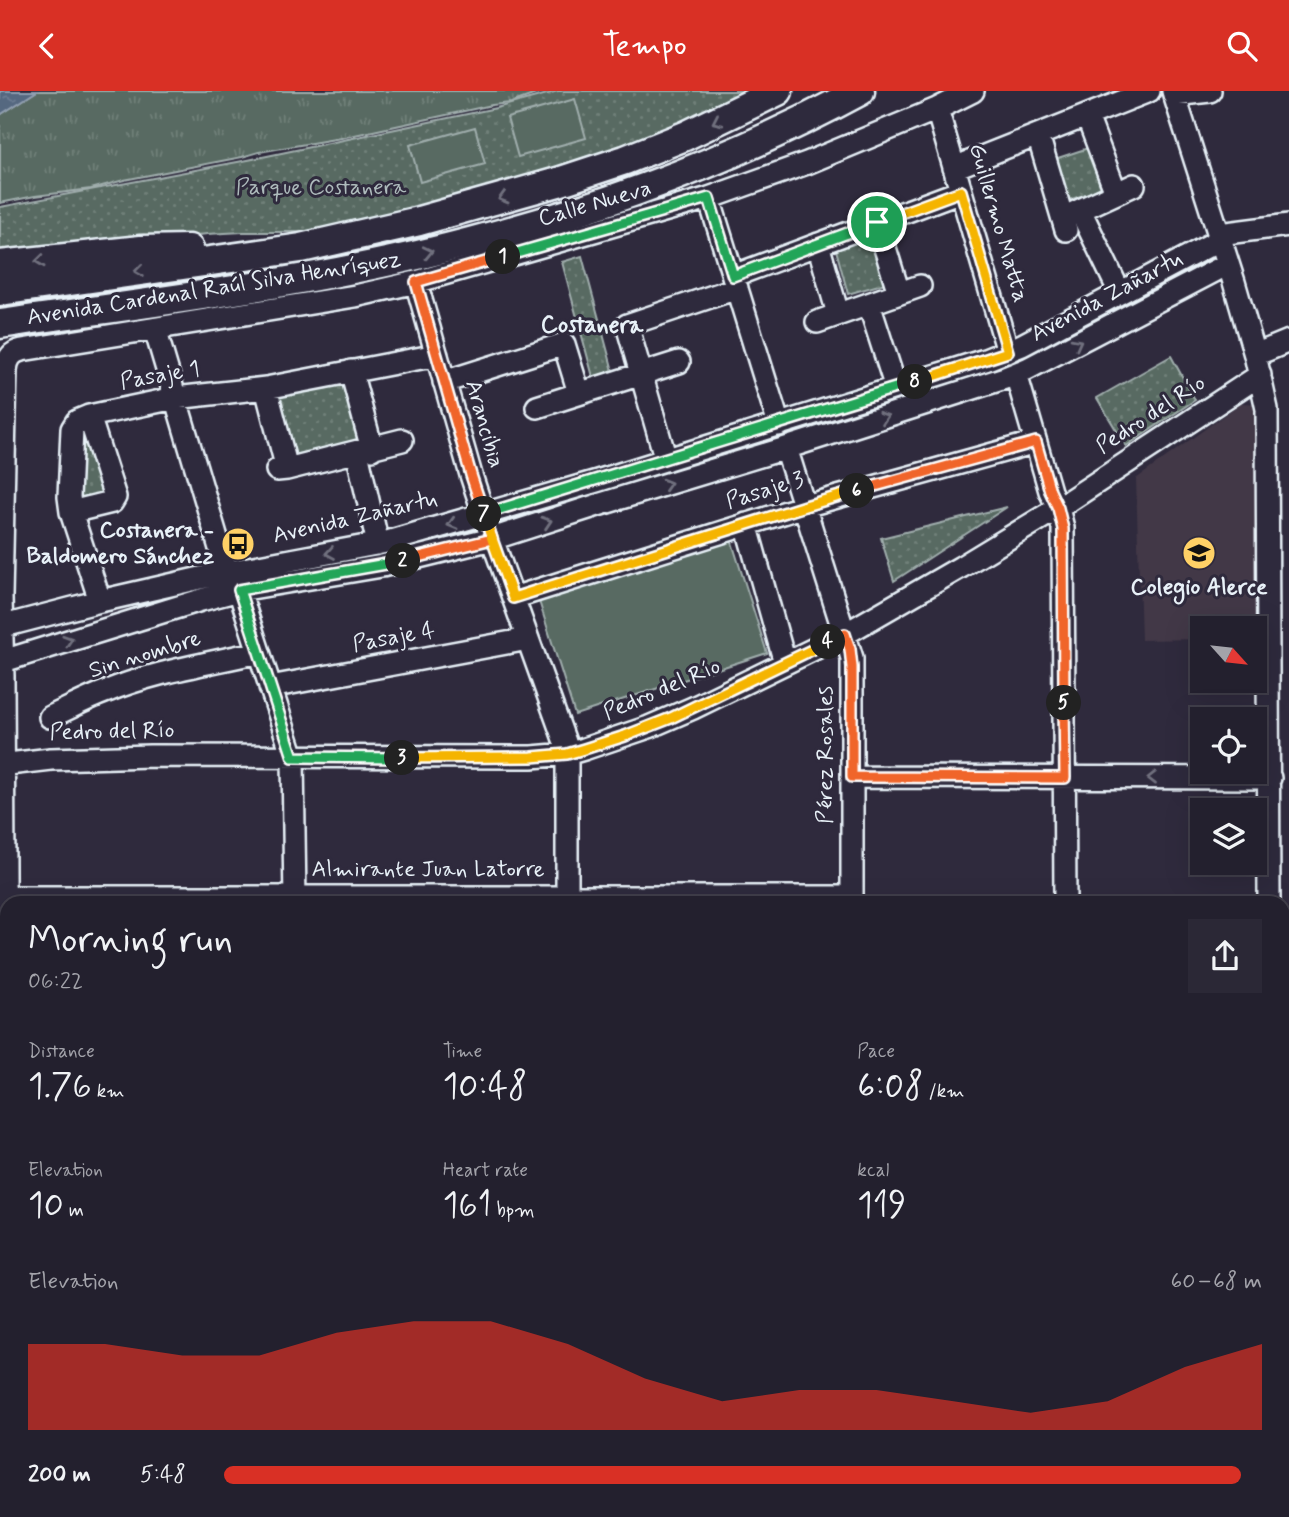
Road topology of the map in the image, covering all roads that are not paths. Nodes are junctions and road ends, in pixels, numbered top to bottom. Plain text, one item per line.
1 (778, 91) edge
2 (860, 91) edge
3 (973, 91) edge
4 (1149, 91) edge
5 (1210, 91) edge
6 (1174, 93) edge
7 (937, 109) junction
8 (1087, 116) junction
9 (1038, 135) junction
10 (954, 167) junction
11 (961, 191) junction
12 (709, 198) junction
13 (1069, 220) junction
14 (877, 222) junction
15 (1289, 225) edge
16 (1220, 236) junction
17 (818, 244) junction
18 (1228, 264) junction
19 (1, 274) edge
20 (416, 282) junction
21 (735, 282) junction
22 (920, 286) dead end
23 (899, 293) junction
24 (1120, 293) junction
25 (869, 304) junction
26 (838, 314) junction
27 (817, 322) dead end
28 (0, 324) edge
29 (155, 330) junction
30 (1289, 341) edge
31 (1008, 352) junction
32 (437, 355) junction
33 (679, 362) dead end
34 (1258, 365) junction
35 (351, 371) junction
36 (641, 374) junction
37 (1016, 374) junction
38 (444, 382) junction
39 (266, 388) junction
40 (896, 388) junction
41 (579, 393) junction
42 (176, 398) junction
43 (537, 407) dead end
44 (89, 416) junction
45 (779, 425) junction
46 (402, 440) dead end
47 (1036, 442) junction
48 (786, 448) junction
49 (365, 450) junction
50 (666, 460) junction
51 (805, 506) junction
52 (1058, 508) junction
53 (71, 512) junction
54 (484, 514) junction
55 (747, 524) junction
56 (492, 539) junction
57 (378, 544) junction
58 (227, 572) junction
59 (239, 590) junction
60 (513, 598) junction
61 (100, 601) junction
62 (1, 626) edge
63 (845, 634) junction
64 (528, 639) junction
65 (258, 652) junction
66 (1, 662) edge
67 (785, 663) junction
68 (270, 687) junction
69 (50, 717) dead end
70 (567, 754) junction
71 (293, 757) junction
72 (1, 765) edge
73 (852, 777) junction
74 (1065, 778) junction
75 (1270, 778) junction
76 (2, 896) edge
77 (295, 896) edge
78 (567, 896) edge
79 (852, 896) edge
80 (1065, 896) edge
81 (1269, 896) edge

1 -> 19 main road, Avenida Cardenal Raúl Silva Henríquez
28 -> 2 main road, Avenida Cardenal Raúl Silva Henríquez
3 - 7 street, Calle Nueva
4 - 8 street
5 - 6 street
6 - 16 street
7 - 10 street, Guillermo Matta
7 - 12 street, Calle Nueva
8 - 9 street
8 - 13 street
9 - 10 street
9 - 13 street
10 - 11 street, Guillermo Matta
11 - 14 street
11 - 31 street, Guillermo Matta
12 - 20 street, Calle Nueva
12 - 21 street
13 - 24 street
14 - 17 street
14 - 23 street
15 - 16 street
16 - 18 street
16 - 24 street, Avenida Zañartu
17 - 21 street
17 - 26 street
18 - 34 street
37 -> 18 street, Avenida Zañartu
20 - 29 street, Calle Nueva
20 - 32 street, Arancibia
21 - 36 street
21 - 45 street
22 - 23 street
23 - 25 street
24 - 31 street, Avenida Zañartu
25 - 26 street
25 - 40 street
26 - 27 street
29 - 42 street
29 - 62 street, Calle Nueva
30 - 34 street, Pedro del Río
31 - 40 street, Avenida Zañartu
32 - 35 street, Pasaje 1
32 - 38 street, Arancibia
33 - 36 street
34 - 52 street, Pedro del Río
34 - 75 street
35 - 39 street, Pasaje 1
35 - 49 street
36 - 41 street
36 - 50 street
37 - 47 street
48 -> 37 street, Avenida Zañartu
38 - 41 street
38 - 54 street, Arancibia
39 - 42 street, Pasaje 1
39 - 49 street
40 - 45 street, Avenida Zañartu
41 - 43 street
42 - 44 street, Pasaje 1
42 - 58 street
44 - 53 street
44 - 53 street
45 - 50 street, Avenida Zañartu
46 - 49 street
47 - 51 street, Pasaje 3
47 - 52 street
48 - 51 street, Pérez Rosales
56 -> 48 street, Avenida Zañartu
49 - 57 street
50 - 54 street, Avenida Zañartu
51 - 55 street, Pasaje 3
51 - 63 street, Pérez Rosales
52 - 63 street, Pedro del Río
52 - 74 street
53 - 61 street
54 - 56 street, Arancibia
54 -> 57 street, Avenida Zañartu
55 - 60 street, Pasaje 3
55 - 67 street
56 - 59 street, Avenida Zañartu
56 - 60 street, Arancibia
57 -> 58 street, Avenida Zañartu
58 - 61 street, Avenida Zañartu
59 - 65 street
66 -> 59 street, Avenida Zañartu
60 - 64 street, Arancibia
61 - 62 street, Avenida Zañartu
62 - 66 street
63 - 67 street, Pedro del Río
63 - 73 street, Pérez Rosales
64 - 68 street, Pasaje 4
64 - 70 street, Arancibia
65 - 68 street
65 - 69 street, Sin nombre
66 - 72 street
67 - 70 street, Pedro del Río
68 - 71 street
70 - 71 street, Pedro del Río
70 - 78 street, Arancibia
71 - 72 street, Pedro del Río
71 - 77 street
72 - 76 street
73 - 74 street
73 - 79 street, Pérez Rosales
75 -> 74 street
74 - 80 street
75 - 81 street

